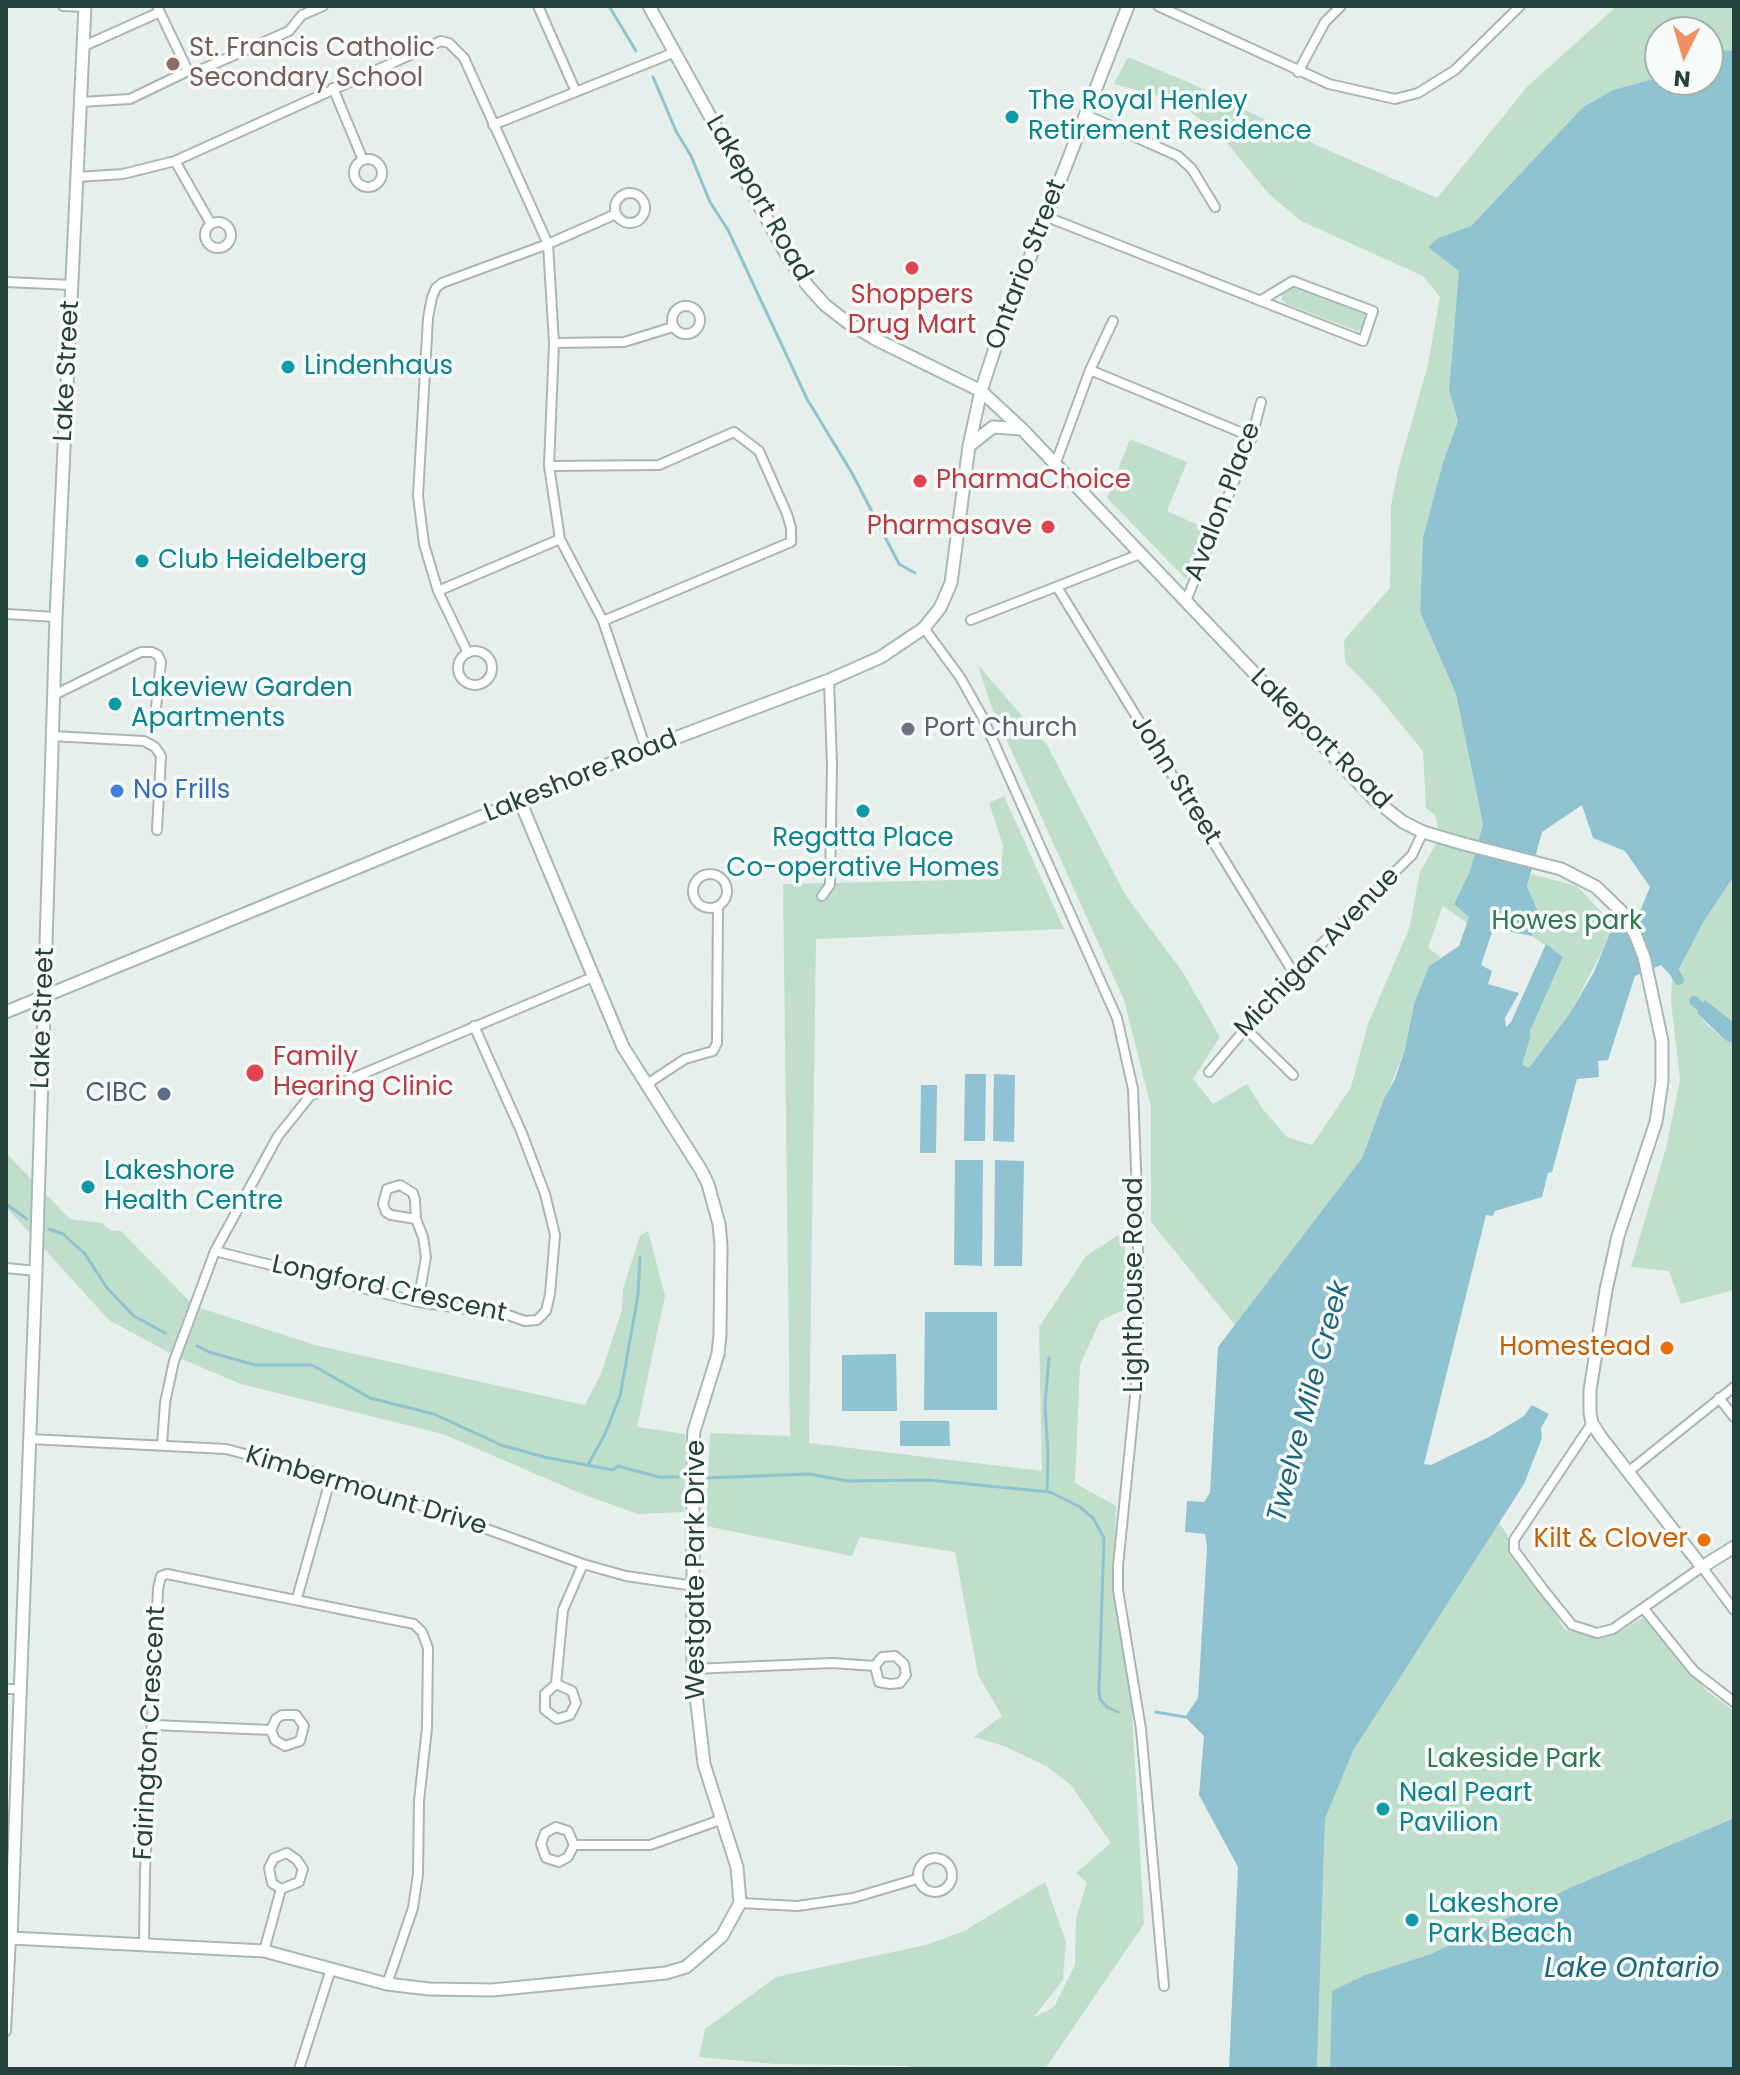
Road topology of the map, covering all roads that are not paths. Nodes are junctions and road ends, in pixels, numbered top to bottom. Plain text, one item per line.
1 (63, 6) edge
2 (85, 6) edge
3 (323, 6) edge
4 (538, 6) edge
5 (649, 6) edge
6 (1128, 6) edge
7 (1158, 6) edge
8 (1341, 6) edge
9 (1520, 6) edge
10 (158, 9) edge
11 (303, 11) edge
12 (84, 46) junction
13 (673, 53) junction
14 (188, 71) junction
15 (1298, 72) junction
16 (333, 88) junction
17 (576, 92) junction
18 (81, 102) junction
19 (1084, 114) junction
20 (493, 125) junction
21 (363, 160) dead end
22 (175, 161) junction
23 (77, 177) junction
24 (1215, 207) dead end
25 (616, 214) dead end
26 (1047, 217) junction
27 (211, 224) dead end
28 (548, 244) junction
29 (6, 282) edge
30 (72, 285) junction
31 (1260, 301) junction
32 (1113, 321) dead end
33 (673, 327) dead end
34 (554, 343) junction
35 (1090, 370) junction
36 (981, 391) junction
37 (1261, 402) dead end
38 (1022, 429) junction
39 (1252, 437) junction
40 (969, 446) junction
41 (1055, 465) junction
42 (549, 466) junction
43 (560, 539) junction
44 (1140, 554) junction
45 (1057, 587) junction
46 (438, 591) junction
47 (1186, 601) junction
48 (6, 614) edge
49 (56, 617) junction
50 (971, 620) dead end
51 (603, 621) junction
52 (924, 628) junction
53 (468, 653) junction
54 (829, 680) junction
55 (54, 695) junction
56 (154, 725) dead end
57 (52, 736) junction
58 (646, 749) junction
59 (520, 801) junction
60 (157, 830) dead end
61 (1423, 832) junction
62 (822, 896) dead end
63 (718, 906) junction
64 (1293, 972) junction
65 (593, 977) junction
66 (44, 997) junction
67 (6, 1012) edge
68 (474, 1026) junction
69 (1245, 1028) junction
70 (1209, 1072) dead end
71 (1293, 1075) dead end
72 (647, 1084) junction
73 (416, 1219) junction
74 (215, 1251) junction
75 (6, 1268) edge
76 (36, 1271) junction
77 (418, 1302) junction
78 (1734, 1387) edge
79 (1719, 1398) junction
80 (1734, 1417) edge
81 (1592, 1423) junction
82 (30, 1439) junction
83 (162, 1445) junction
84 (1628, 1472) junction
85 (331, 1477) junction
86 (1734, 1547) edge
87 (583, 1564) junction
88 (1702, 1567) junction
89 (694, 1586) junction
90 (297, 1598) junction
91 (1644, 1609) junction
92 (1734, 1610) edge
93 (875, 1666) dead end
94 (693, 1669) junction
95 (556, 1684) junction
96 (6, 1689) edge
97 (21, 1689) junction
98 (1734, 1702) edge
99 (154, 1725) junction
100 (271, 1730) junction
101 (723, 1819) junction
102 (574, 1845) junction
103 (917, 1879) junction
104 (281, 1889) junction
105 (740, 1903) junction
106 (11, 1938) junction
107 (144, 1943) junction
108 (264, 1951) junction
109 (331, 1969) junction
110 (387, 1984) junction
111 (1164, 1986) dead end
112 (6, 2031) edge
113 (299, 2069) edge

1 - 2 street
2 - 12 main road, Lake Street
3 - 11 street
4 - 17 street
5 - 13 main road, Lakeport Road
6 - 19 main road, Ontario Street
7 - 15 street
8 - 15 street
9 - 15 street
10 - 12 street
10 - 14 street
11 - 14 street
12 - 18 main road, Lake Street
13 - 17 street
13 - 36 main road, Lakeport Road
14 - 18 street
16 - 20 street
16 - 21 street
16 - 22 street
17 - 20 street
18 - 23 main road, Lake Street
19 - 24 street
19 - 26 main road, Ontario Street
20 - 28 street
22 - 23 street
22 - 27 street
23 - 30 main road, Lake Street
25 - 28 street
26 - 31 street
26 - 36 main road, Ontario Street
28 - 34 street
28 - 46 street
29 - 30 street
30 - 49 main road, Lake Street
31 - 31 street
32 - 35 street
33 - 34 street
34 - 42 street
35 - 39 street
35 - 41 street
36 - 38 main road, Lakeport Road
36 - 40 main road, Lakeshore Road
37 - 39 street, Avalon Place
38 - 40 main road
38 - 41 main road, Lakeport Road
39 - 47 street, Avalon Place
40 - 52 main road, Lakeshore Road
41 - 44 main road, Lakeport Road
42 - 43 street
42 - 51 street
43 - 46 street
43 - 51 street
44 - 45 street
44 - 47 main road, Lakeport Road
45 - 50 street
45 - 64 street, John Street
46 - 53 street
47 - 61 main road, Lakeport Road
48 - 49 street
49 - 55 main road, Lake Street
51 - 58 street
52 - 54 main road, Lakeshore Road
52 - 111 street, Lighthouse Road
53 - 53 street
54 - 58 main road, Lakeshore Road
54 - 62 street
55 - 56 street
55 - 57 main road, Lake Street
57 - 60 street
57 - 66 main road, Lake Street
58 - 59 main road, Lakeshore Road
59 - 65 main road, Westgate Park Drive
59 - 66 main road, Lakeshore Road
61 - 64 street, Michigan Avenue
61 - 81 main road, Lakeport Road
63 - 63 street
63 - 72 street
64 - 69 street, Michigan Avenue
65 - 68 street
65 - 72 main road, Westgate Park Drive
66 - 67 main road, Lakeshore Road
66 - 76 main road, Lake Street
68 - 74 street
68 - 77 street, Longford Crescent
69 - 70 street, Michigan Avenue
69 - 71 street
72 - 89 main road, Westgate Park Drive
73 - 73 street
73 - 77 street
74 - 77 street, Longford Crescent
74 - 83 street
75 - 76 street
76 - 82 main road, Lake Street
78 - 79 street
79 - 80 street
79 - 84 street
81 - 84 main road
81 - 91 street
82 - 83 street, Kimbermount Drive
82 - 97 main road, Lake Street
83 - 85 street, Kimbermount Drive
84 - 88 main road
85 - 87 street, Kimbermount Drive
85 - 90 street
86 - 88 main road
87 - 89 street, Kimbermount Drive
87 - 95 street
88 - 91 street
88 - 92 street
89 - 94 main road, Westgate Park Drive
90 - 99 street, Fairington Crescent
90 - 110 street, Fairington Crescent
91 - 98 street
93 - 94 street
94 - 101 main road, Westgate Park Drive
95 - 95 street
96 - 97 street
97 - 106 main road, Lake Street
99 - 100 street
99 - 107 street, Fairington Crescent
100 - 100 street
101 - 102 street
101 - 105 main road, Westgate Park Drive
102 - 102 street
103 - 103 street
103 - 105 street
104 - 104 street
104 - 108 street
105 - 110 main road
106 - 107 main road
106 - 112 street, Lake Street
107 - 108 main road
108 - 109 main road
109 - 110 main road
109 - 113 street

